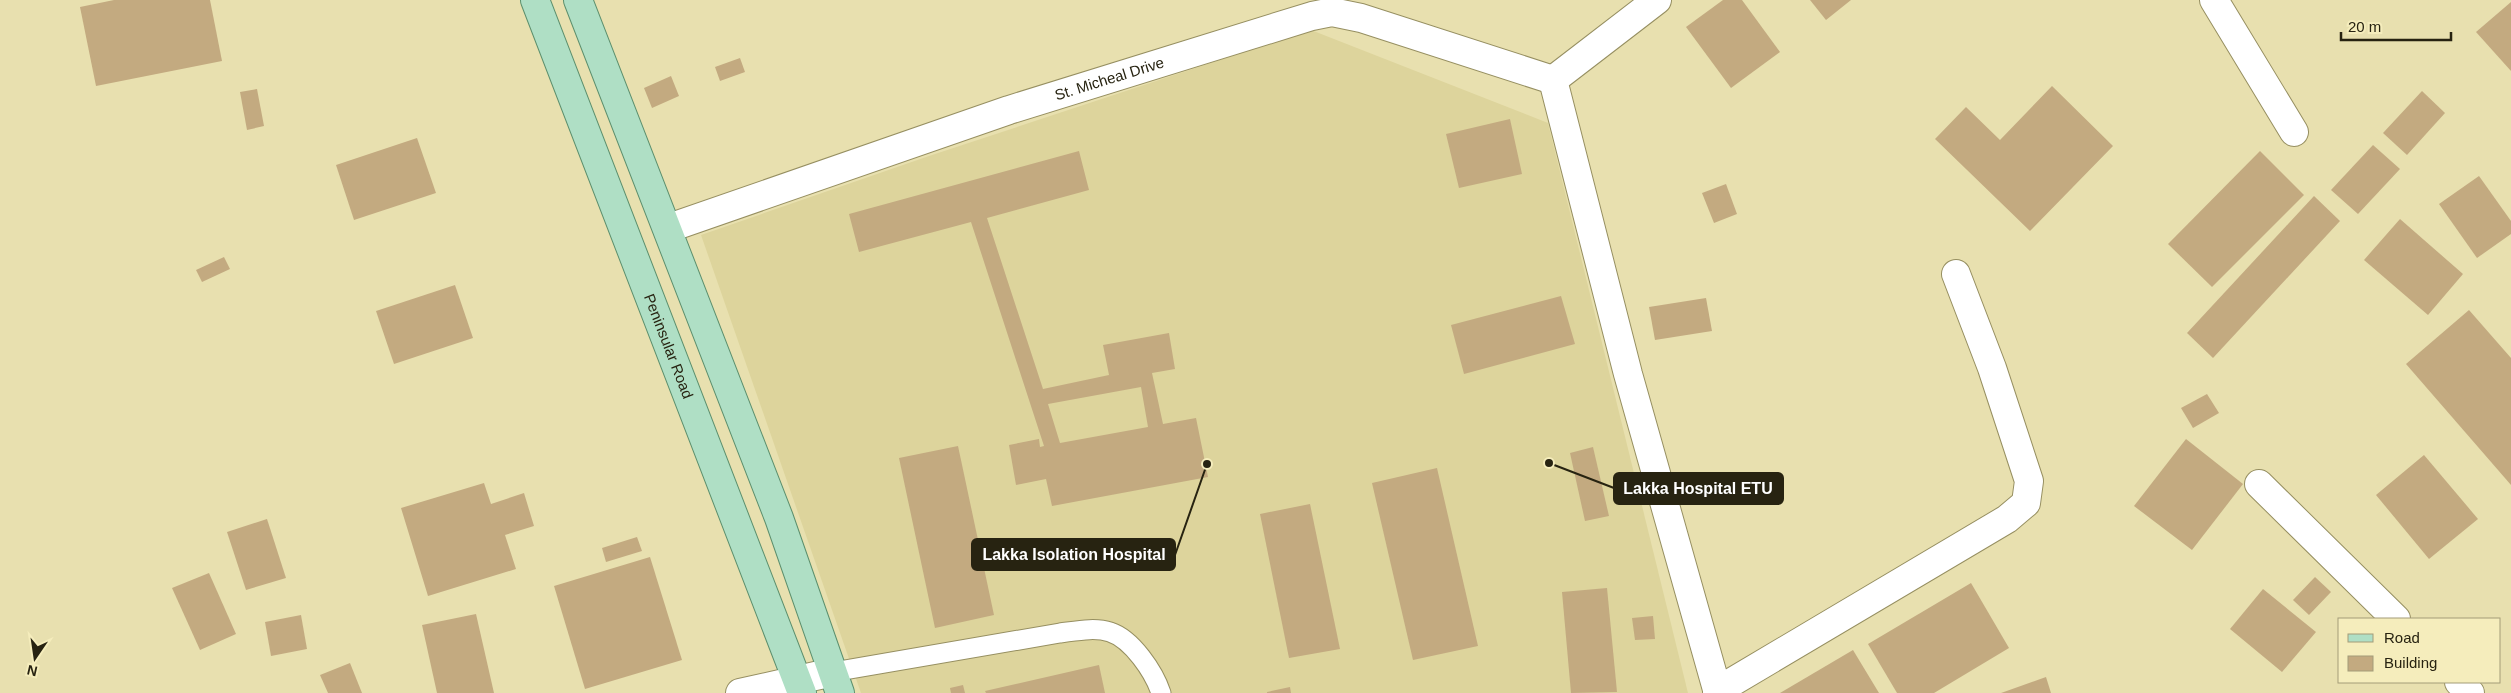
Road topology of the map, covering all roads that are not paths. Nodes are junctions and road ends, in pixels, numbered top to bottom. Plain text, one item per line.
1 (535, 0) edge
2 (578, 0) edge
3 (1657, 0) edge
4 (2214, 0) edge
5 (1553, 80) junction
6 (2294, 132) dead end
7 (669, 228) junction
8 (1956, 274) dead end
9 (2259, 484) dead end
10 (2395, 618) edge
11 (837, 683) edge
12 (2460, 683) edge
13 (800, 687) edge
14 (1717, 692) edge
15 (740, 693) edge
16 (1160, 693) edge
17 (2470, 693) edge

1 - 13 main road, Peninsular Road
2 - 7 main road
3 - 5 street
4 - 6 street
5 - 7 street, St. Micheal Drive
5 - 14 street
7 - 11 main road
8 - 14 street
9 - 10 street
11 - 13 street
11 - 16 lane
12 - 17 street
13 - 15 street

